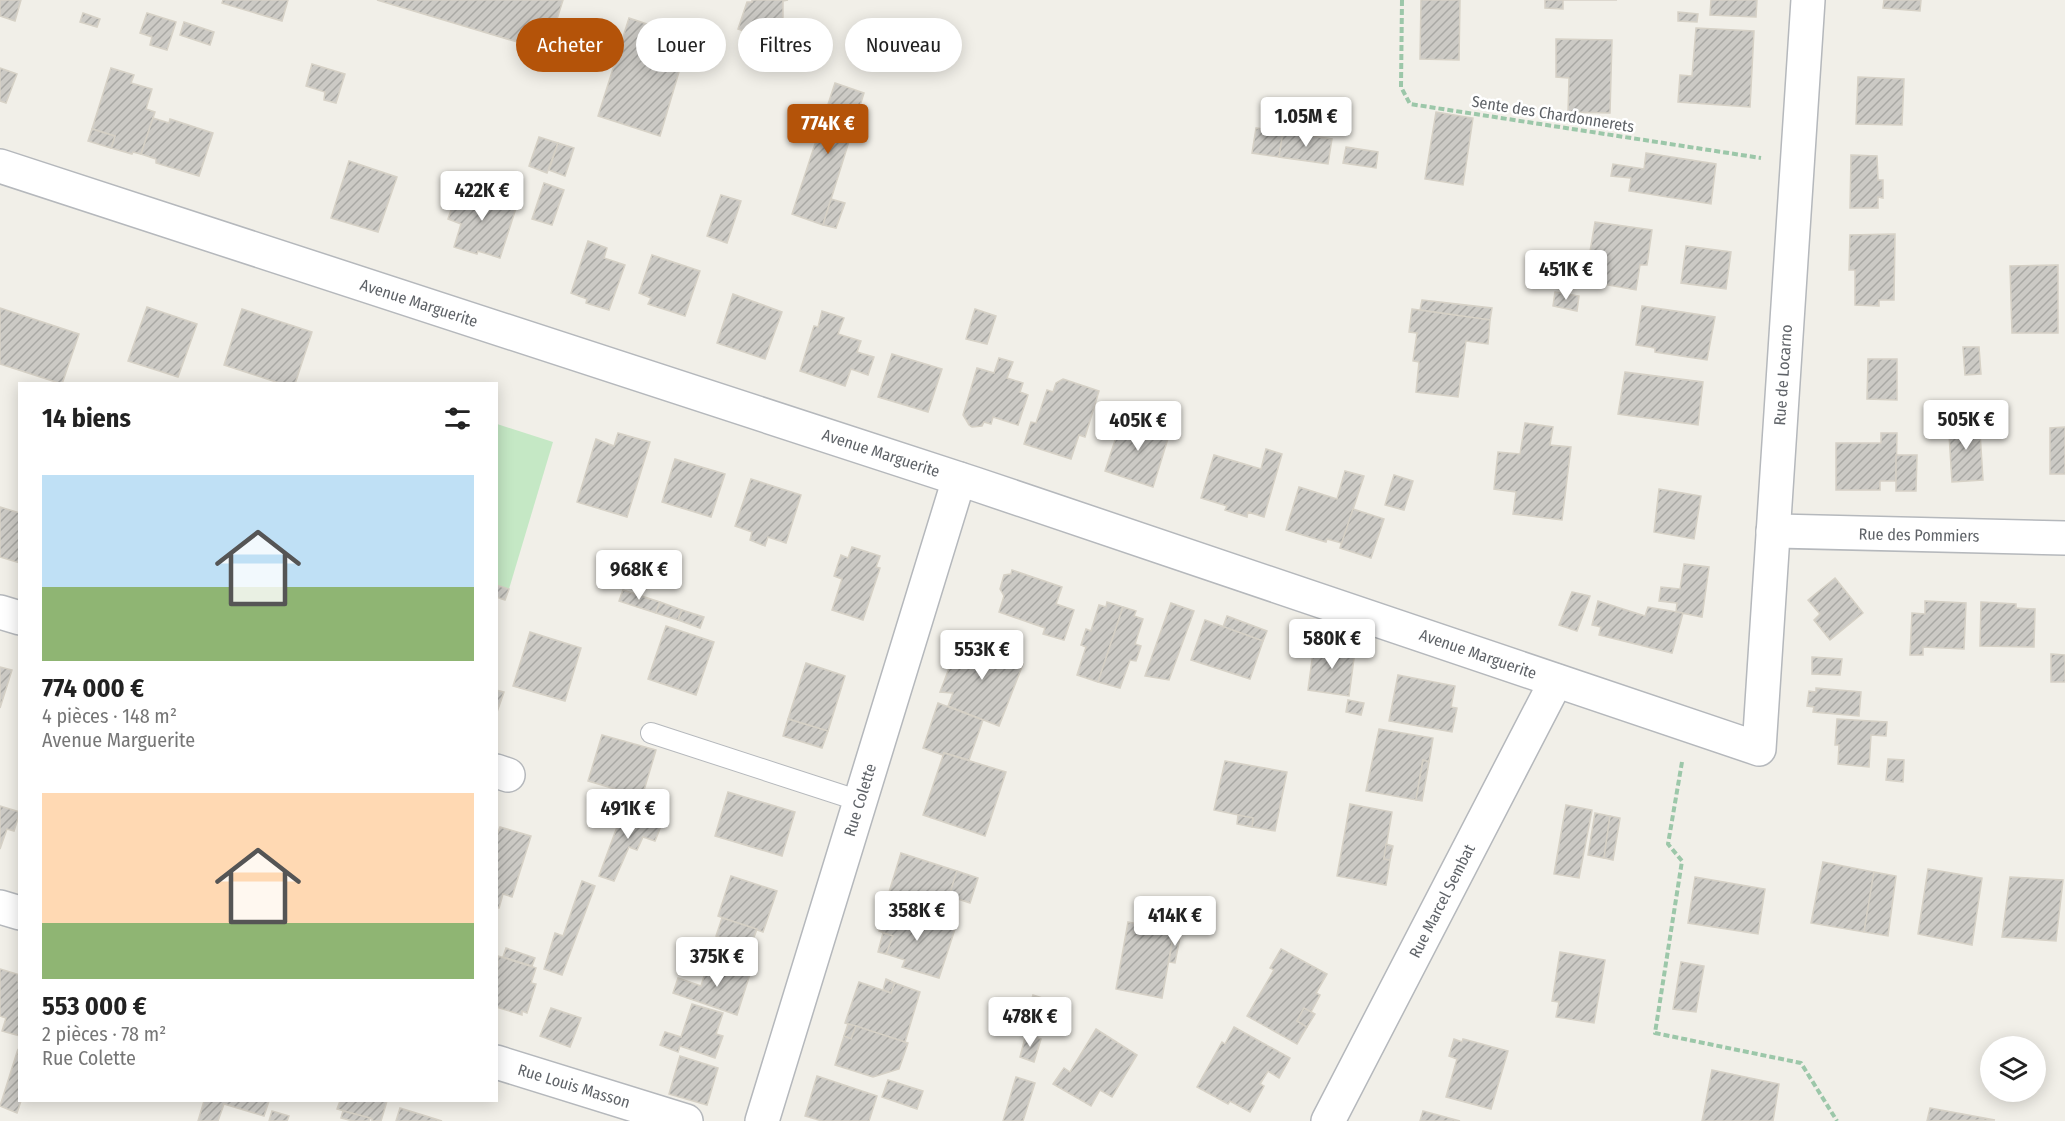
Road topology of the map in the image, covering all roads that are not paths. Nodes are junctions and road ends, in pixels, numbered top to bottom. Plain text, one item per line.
1 (1808, 0) edge
2 (0, 166) edge
3 (959, 479) junction
4 (1773, 531) junction
5 (2065, 538) edge
6 (0, 612) edge
7 (18, 617) edge
8 (1556, 681) junction
9 (651, 734) dead end
10 (1759, 749) joint
11 (860, 801) junction
12 (0, 907) edge
13 (18, 912) edge
14 (498, 1063) edge
15 (686, 1121) edge
16 (762, 1121) edge
17 (1328, 1121) edge

1 - 4 street, Rue de Locarno
2 - 3 street, Avenue Marguerite
3 - 8 street, Avenue Marguerite
3 - 11 street, Rue Colette
4 - 5 street, Rue des Pommiers
4 - 10 street, Rue de Locarno
6 - 7 street
8 - 10 street, Avenue Marguerite
8 - 17 street, Rue Marcel Sembat
9 - 11 lane
11 - 16 street, Rue Colette
12 - 13 street
14 - 15 street, Rue Louis Masson

